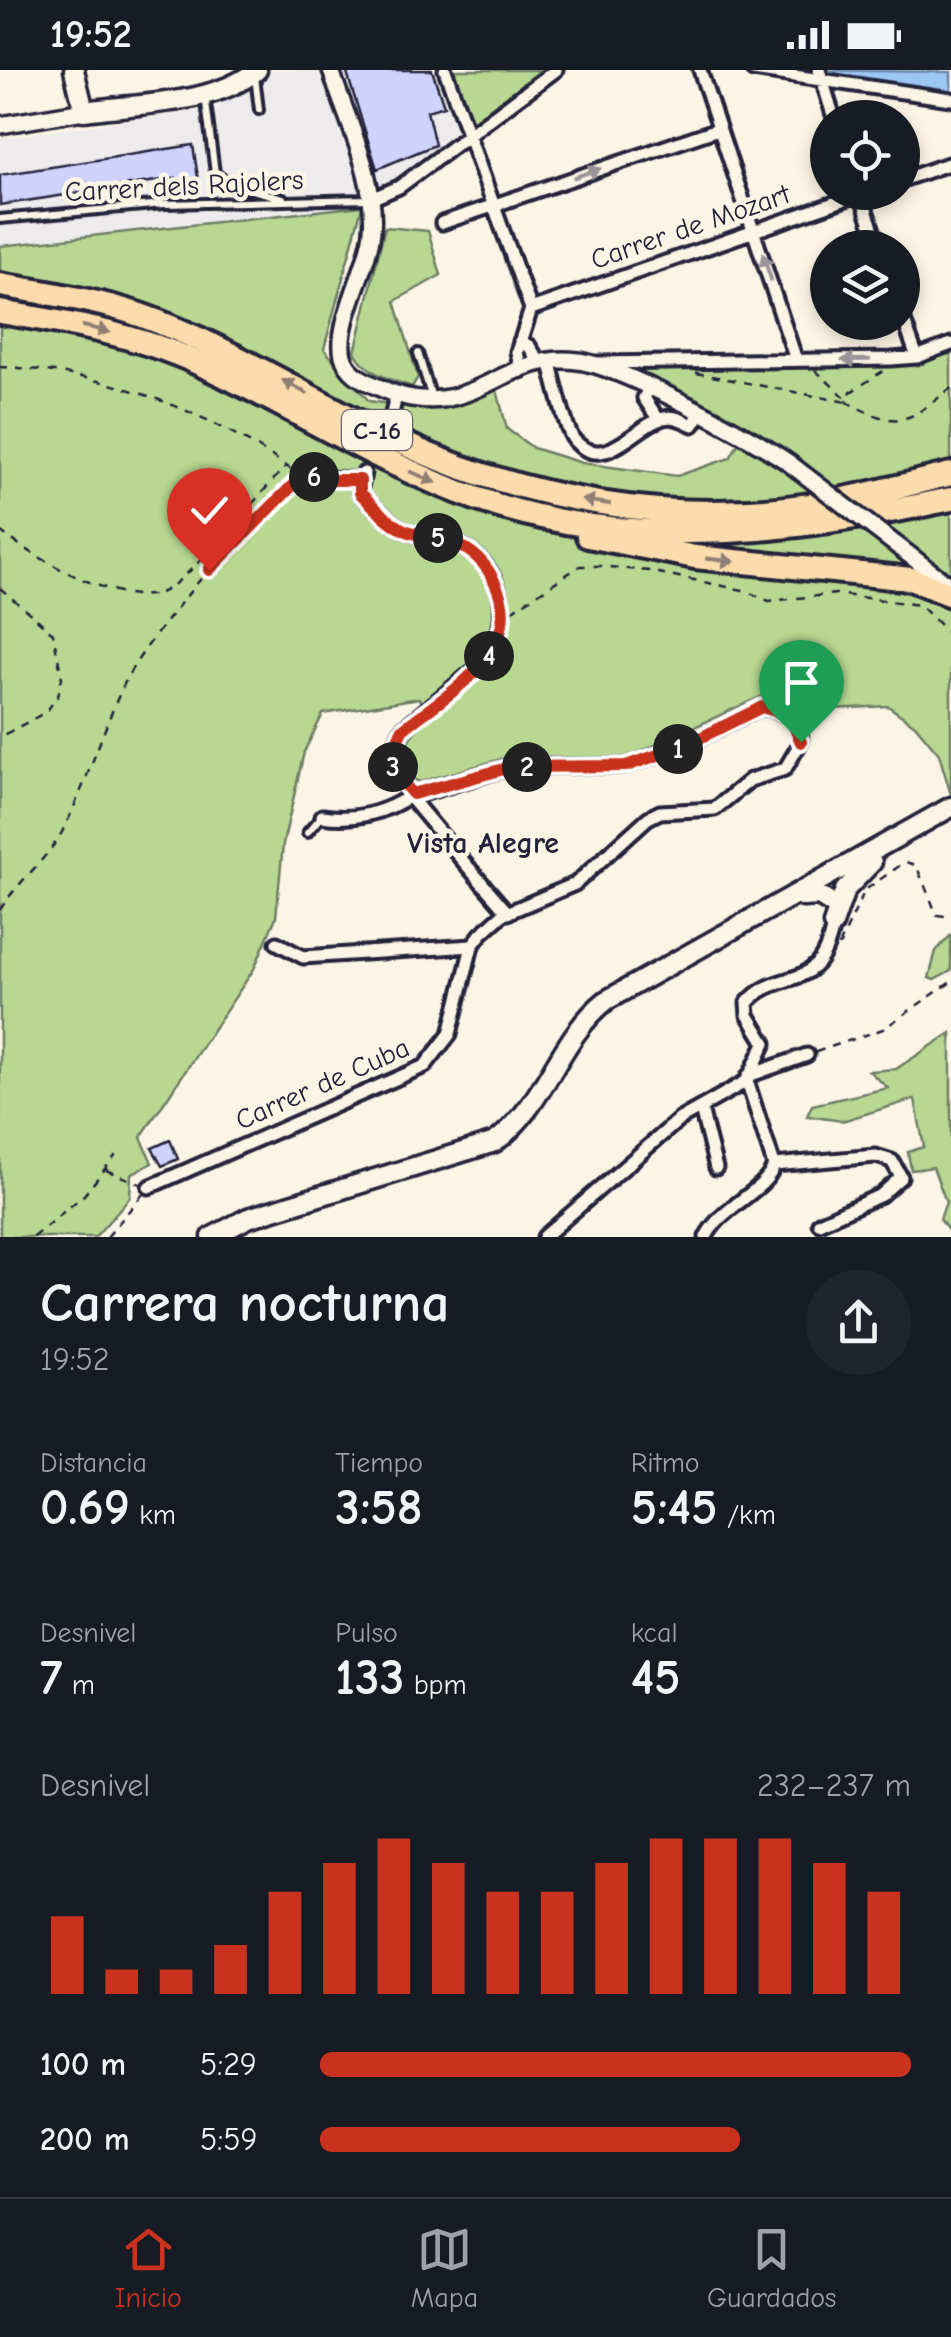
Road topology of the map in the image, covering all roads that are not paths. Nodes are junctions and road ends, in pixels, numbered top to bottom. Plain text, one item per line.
1 (74, 70) edge
2 (331, 70) edge
3 (445, 70) edge
4 (556, 70) edge
5 (700, 70) edge
6 (753, 70) edge
7 (255, 71) edge
8 (820, 76) edge
9 (205, 93) junction
10 (828, 100) edge
11 (951, 100) edge
12 (259, 110) dead end
13 (84, 111) junction
14 (0, 125) edge
15 (718, 129) junction
16 (468, 137) junction
17 (951, 163) edge
18 (920, 174) edge
19 (285, 199) junction
20 (371, 199) junction
21 (494, 204) junction
22 (810, 210) edge
23 (0, 219) edge
24 (442, 223) dead end
25 (755, 228) junction
26 (0, 286) edge
27 (531, 309) junction
28 (0, 312) edge
29 (911, 340) edge
30 (520, 341) junction
31 (951, 344) edge
32 (418, 354) dead end
33 (917, 357) junction
34 (796, 360) junction
35 (544, 362) junction
36 (592, 364) junction
37 (521, 370) junction
38 (426, 380) junction
39 (649, 388) junction
40 (396, 395) junction
41 (412, 401) junction
42 (433, 402) junction
43 (700, 414) junction
44 (659, 420) junction
45 (390, 424) dead end
46 (951, 474) edge
47 (325, 478) road end
48 (951, 498) edge
49 (524, 514) junction
50 (951, 587) edge
51 (951, 596) edge
52 (412, 796) junction
53 (951, 808) edge
54 (322, 816) joint
55 (951, 818) edge
56 (307, 833) dead end
57 (872, 862) junction
58 (846, 864) junction
59 (828, 884) junction
60 (803, 897) junction
61 (508, 912) junction
62 (833, 914) junction
63 (716, 938) junction
64 (277, 943) dead end
65 (472, 946) junction
66 (807, 1054) road end
67 (747, 1078) junction
68 (700, 1108) junction
69 (774, 1165) junction
70 (716, 1168) dead end
71 (149, 1186) road end
72 (820, 1223) dead end
73 (212, 1237) edge
74 (544, 1237) edge
75 (706, 1237) edge

1 - 13 main road
2 - 20 street
3 - 16 street
4 - 16 street
5 - 15 street
6 - 8 street
7 - 9 main road
7 - 12 lane
8 - 10 street
8 - 11 street
9 - 13 main road
9 - 19 lane
13 - 14 street
21 -> 15 street
15 - 25 street
16 - 20 street
16 - 21 street
17 - 18 street
19 - 20 lane, Carrer dels Rajolers
19 - 23 lane, Carrer dels Rajolers
20 - 40 street
21 - 24 street
21 - 27 street
22 - 25 street, Carrer de Mozart
25 - 27 street, Carrer de Mozart
34 -> 25 street
46 -> 26 highway, C-16
27 - 30 street
28 -> 49 highway, C-16
29 - 33 street
30 - 35 street
30 - 37 street
31 - 33 street
32 - 38 lane
33 -> 34 street
34 - 36 street
35 - 36 street
35 - 37 street
35 - 44 street
36 - 39 street
37 - 42 street
38 - 41 lane
38 - 42 lane
39 - 43 street
39 - 44 street
40 - 41 street
40 - 45 street
41 - 42 street
43 - 44 street
43 - 50 street, bridge
47 - 52 street
48 - 49 highway, C-16
49 -> 51 highway
52 - 54 street
52 - 61 street
52 - 61 street
53 - 58 main road
54 - 56 lane
55 - 57 main road
57 - 59 main road
57 - 62 main road
58 - 59 main road
58 - 63 main road
59 - 60 main road
59 - 62 main road
60 - 62 main road
60 - 63 main road
61 - 65 street
62 - 67 street
63 - 73 main road
64 - 65 street
65 - 71 street, Carrer de Cuba
66 - 67 street
67 - 68 street
67 - 69 street
68 - 70 street
68 - 74 street
69 - 72 street
69 - 75 street

